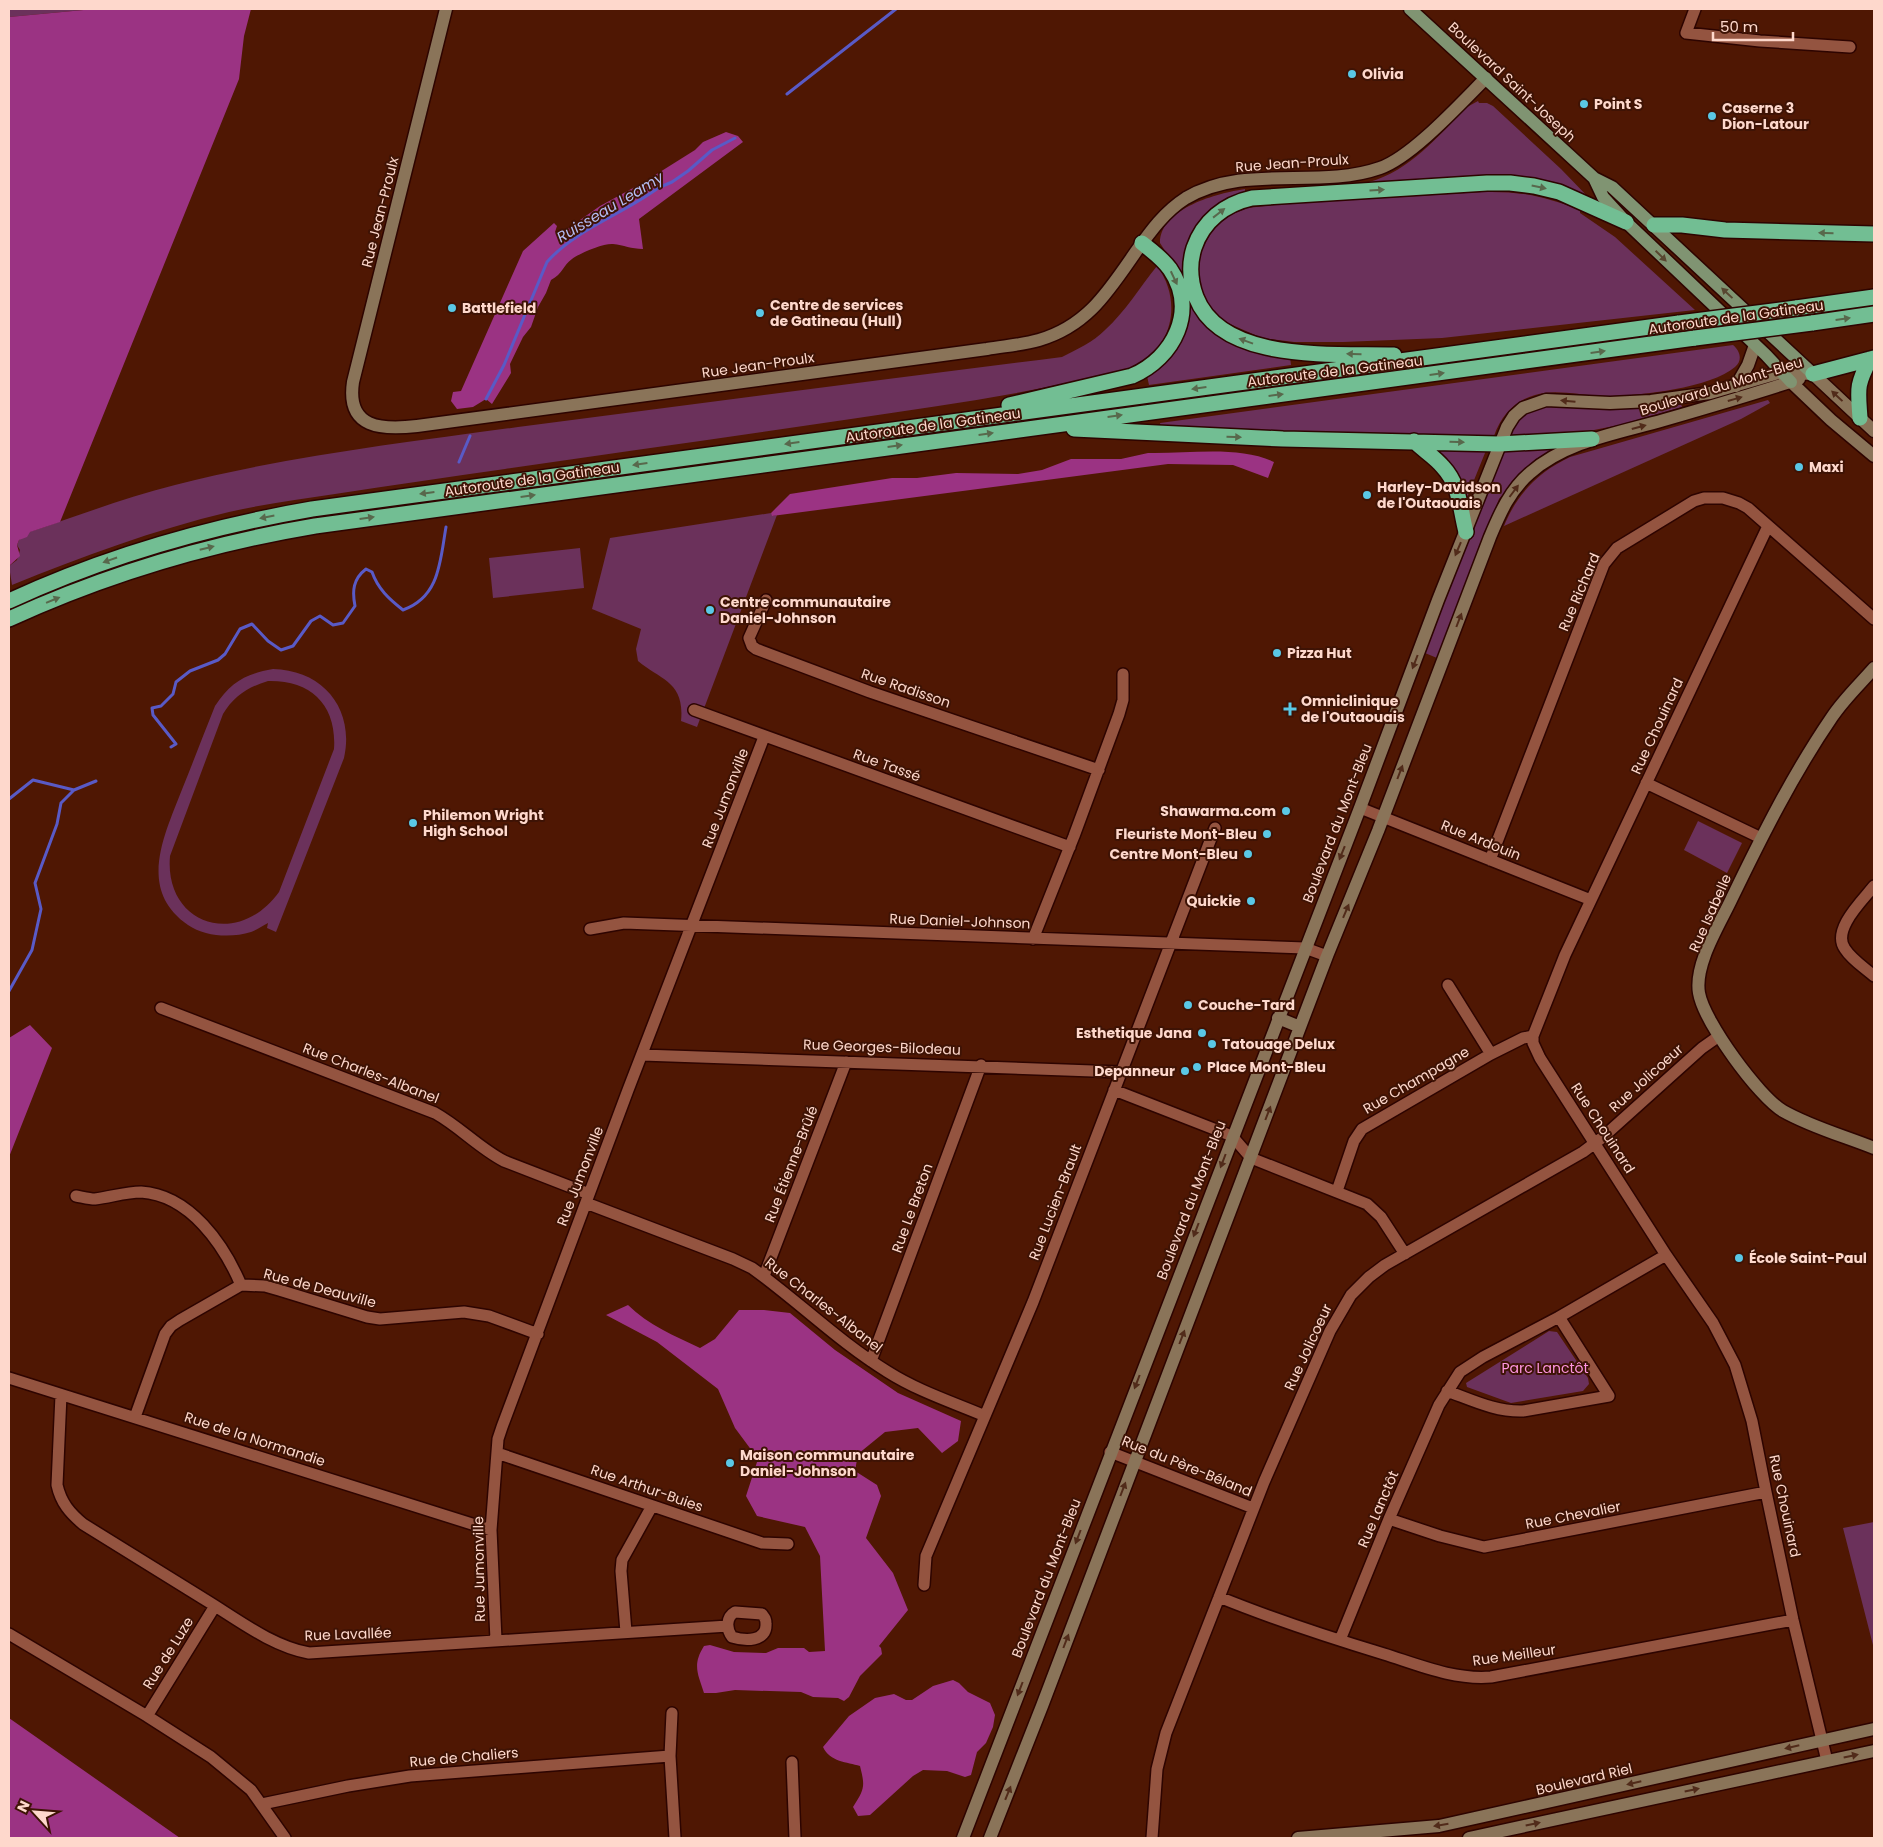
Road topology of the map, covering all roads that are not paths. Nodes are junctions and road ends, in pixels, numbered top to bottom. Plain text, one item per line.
1 (446, 9) edge
2 (1410, 9) edge
3 (1695, 9) edge
4 (1850, 46) dead end
5 (1486, 78) junction
6 (1594, 178) junction
7 (1626, 222) junction
8 (1654, 225) junction
9 (1874, 234) edge
10 (1142, 243) junction
11 (1874, 297) edge
12 (1874, 314) edge
13 (1755, 345) junction
14 (1438, 356) junction
15 (1872, 358) edge
16 (1813, 374) junction
17 (1787, 377) junction
18 (1736, 386) junction
19 (1860, 418) junction
20 (932, 424) junction
21 (1032, 428) junction
22 (1874, 431) edge
23 (1592, 439) junction
24 (1414, 441) junction
25 (1500, 444) junction
26 (1874, 456) edge
27 (1768, 526) junction
28 (1466, 532) junction
29 (766, 600) dead end
30 (9, 601) edge
31 (9, 619) edge
32 (1874, 619) edge
33 (1874, 668) edge
34 (1123, 674) dead end
35 (694, 710) dead end
36 (764, 737) junction
37 (1099, 770) junction
38 (1646, 784) junction
39 (1360, 808) junction
40 (1383, 817) junction
41 (1215, 828) dead end
42 (1761, 838) junction
43 (1070, 847) junction
44 (1490, 860) junction
45 (1874, 886) edge
46 (1592, 900) junction
47 (692, 926) junction
48 (590, 929) dead end
49 (1033, 939) junction
50 (1170, 944) junction
51 (1305, 948) junction
52 (1327, 956) junction
53 (1874, 976) edge
54 (1448, 985) dead end
55 (161, 1008) dead end
56 (1278, 1018) junction
57 (1300, 1027) junction
58 (1533, 1036) junction
59 (1719, 1036) junction
60 (1491, 1054) junction
61 (642, 1055) junction
62 (846, 1062) junction
63 (981, 1065) junction
64 (1121, 1072) junction
65 (1114, 1090) junction
66 (1232, 1136) junction
67 (1595, 1143) junction
68 (1874, 1148) edge
69 (1251, 1158) junction
70 (1337, 1191) junction
71 (76, 1196) dead end
72 (587, 1199) junction
73 (1405, 1254) junction
74 (1666, 1254) junction
75 (764, 1276) junction
76 (241, 1285) junction
77 (1559, 1317) junction
78 (538, 1334) junction
79 (871, 1361) junction
80 (9, 1378) edge
81 (1447, 1391) junction
82 (61, 1394) junction
83 (985, 1416) junction
84 (135, 1417) junction
85 (1110, 1452) junction
86 (497, 1453) junction
87 (1134, 1461) junction
88 (1766, 1492) junction
89 (652, 1506) junction
90 (1253, 1508) junction
91 (1389, 1519) junction
92 (491, 1530) junction
93 (788, 1544) dead end
94 (924, 1585) dead end
95 (1219, 1597) junction
96 (215, 1606) junction
97 (1794, 1620) junction
98 (728, 1626) dead end
99 (626, 1632) junction
100 (9, 1634) edge
101 (496, 1640) junction
102 (1340, 1640) junction
103 (672, 1713) dead end
104 (147, 1716) junction
105 (1874, 1729) edge
106 (1822, 1741) junction
107 (1874, 1751) edge
108 (670, 1756) junction
109 (1827, 1761) junction
110 (792, 1762) dead end
111 (262, 1804) junction
112 (1473, 1819) junction
113 (285, 1838) edge
114 (675, 1838) edge
115 (796, 1838) edge
116 (963, 1838) edge
117 (990, 1838) edge
118 (1152, 1838) edge
119 (1298, 1838) edge
120 (1472, 1838) edge

1 - 10 street, Rue Jean-Proulx
2 - 5 main road, Boulevard Saint-Joseph
3 - 4 street
5 - 6 main road, Boulevard Saint-Joseph
5 - 10 street, Rue Jean-Proulx
6 - 7 main road, Boulevard Saint-Joseph
6 - 8 main road, Boulevard Saint-Joseph
7 -> 13 main road, Boulevard Saint-Joseph
14 -> 7 highway
9 -> 8 highway
16 -> 8 main road, Boulevard Saint-Joseph
10 -> 20 highway
11 - 14 highway, Autoroute de la Gatineau, bridge
21 -> 12 highway, Autoroute de la Gatineau, bridge
13 - 17 main road, Boulevard Saint-Joseph
13 - 18 street
14 -> 20 highway, Autoroute de la Gatineau
15 - 16 highway
15 - 19 highway
16 - 17 street, Boulevard du Mont-Bleu
19 -> 16 street, Boulevard Saint-Joseph
17 - 18 street, Boulevard du Mont-Bleu
23 -> 17 street, Boulevard du Mont-Bleu
17 - 26 street, Boulevard Saint-Joseph
18 -> 25 street, Boulevard du Mont-Bleu
19 - 22 street, Boulevard Saint-Joseph
20 -> 30 highway, Autoroute de la Gatineau
21 -> 24 highway
31 -> 21 highway, Autoroute de la Gatineau
23 - 25 highway
40 -> 23 street, Boulevard du Mont-Bleu
24 -> 25 highway
24 - 28 highway
25 - 28 street, Boulevard du Mont-Bleu
27 - 32 street, Rue Richard
27 - 38 street, Rue Chouinard
27 - 44 street, Rue Richard
28 -> 39 street, Boulevard du Mont-Bleu
29 - 37 street, Rue Radisson
33 - 42 street, Rue Isabelle
34 - 37 street
35 - 36 street, Rue Tassé
36 - 43 street, Rue Tassé
36 - 47 street, Rue Jumonville
37 - 43 street
38 - 42 street
38 - 46 street, Rue Chouinard
39 - 40 street, Rue Ardouin
39 -> 51 street, Boulevard du Mont-Bleu
40 - 44 street, Rue Ardouin
52 -> 40 street, Boulevard du Mont-Bleu
41 - 50 street, Rue Lucien-Brault
42 - 59 street, Rue Isabelle
43 - 49 street
44 - 46 street, Rue Ardouin
45 - 53 street
46 - 58 street, Rue Chouinard
47 - 48 street, Rue Daniel-Johnson
47 - 49 street, Rue Daniel-Johnson
47 - 61 street, Rue Jumonville
49 - 50 street, Rue Daniel-Johnson
50 - 51 street, Rue Daniel-Johnson
50 - 64 street, Rue Lucien-Brault
51 - 52 street, Rue Daniel-Johnson
51 - 56 street, Boulevard du Mont-Bleu
52 - 57 street, Boulevard du Mont-Bleu
54 - 60 street, Rue Champagne
55 - 72 street, Rue Charles-Albanel
56 - 57 street
56 - 66 street, Boulevard du Mont-Bleu
69 -> 57 street, Boulevard du Mont-Bleu
58 - 60 street, Rue Champagne
58 - 67 street, Rue Chouinard
59 - 67 street, Rue Jolicoeur
59 - 68 street, Rue Isabelle
60 - 70 street, Rue Champagne
61 - 62 street, Rue Georges-Bilodeau
61 - 72 street, Rue Jumonville
62 - 63 street, Rue Georges-Bilodeau
62 - 75 street, Rue Étienne-Brûlé
63 - 64 street, Rue Georges-Bilodeau
63 - 79 street, Rue Le Breton
64 - 65 street, Rue Lucien-Brault
65 - 66 street
65 - 83 street, Rue Lucien-Brault
66 - 69 street
66 -> 85 street, Boulevard du Mont-Bleu
67 - 73 street, Rue Jolicoeur
67 - 74 street, Rue Chouinard
69 - 70 street
87 -> 69 street, Boulevard du Mont-Bleu
70 - 73 street
71 - 76 street
72 - 75 street, Rue Charles-Albanel
72 - 78 street, Rue Jumonville
73 - 90 street, Rue Jolicoeur
74 - 77 street, Rue Lanctôt
74 - 88 street, Rue Chouinard
75 - 79 street, Rue Charles-Albanel
76 - 78 street, Rue de Deauville
76 - 84 street
77 - 81 street, Rue Lanctôt
77 - 81 street
78 - 86 street, Rue Jumonville
79 - 83 street, Rue Charles-Albanel
80 - 82 street, Rue de la Normandie
81 - 91 street, Rue Lanctôt
82 - 84 street, Rue de la Normandie
82 - 96 street, Rue Lavallée
83 - 94 street, Rue Lucien-Brault
84 - 92 street, Rue de la Normandie
85 - 87 street, Rue du Père-Béland
85 -> 116 street, Boulevard du Mont-Bleu
86 - 89 street, Rue Arthur-Buies
86 - 92 street, Rue Jumonville
87 - 90 street, Rue du Père-Béland
117 -> 87 street, Boulevard du Mont-Bleu
88 - 91 street, Rue Chevalier
88 - 97 street, Rue Chouinard
89 - 93 street, Rue Arthur-Buies
89 - 99 street
90 - 95 street, Rue Jolicoeur
91 - 102 street, Rue Lanctôt
92 - 101 street, Rue Jumonville
95 - 102 street, Rue Meilleur
95 - 118 street, Rue Jolicoeur
96 - 101 street, Rue Lavallée
96 - 104 street, Rue de Luze
97 - 102 street, Rue Meilleur
97 - 106 street, Rue Chouinard
98 - 99 street, Rue Lavallée
99 - 101 street, Rue Lavallée
100 - 104 street
103 - 108 street
104 - 111 street
105 - 106 street, Boulevard Riel
106 - 109 street, Rue Chouinard
106 -> 112 street, Boulevard Riel
109 -> 107 street
108 - 111 street, Rue de Chaliers
108 - 114 street
120 -> 109 street
110 - 115 street
111 - 113 street
112 -> 119 street, Boulevard Riel
112 - 120 street

